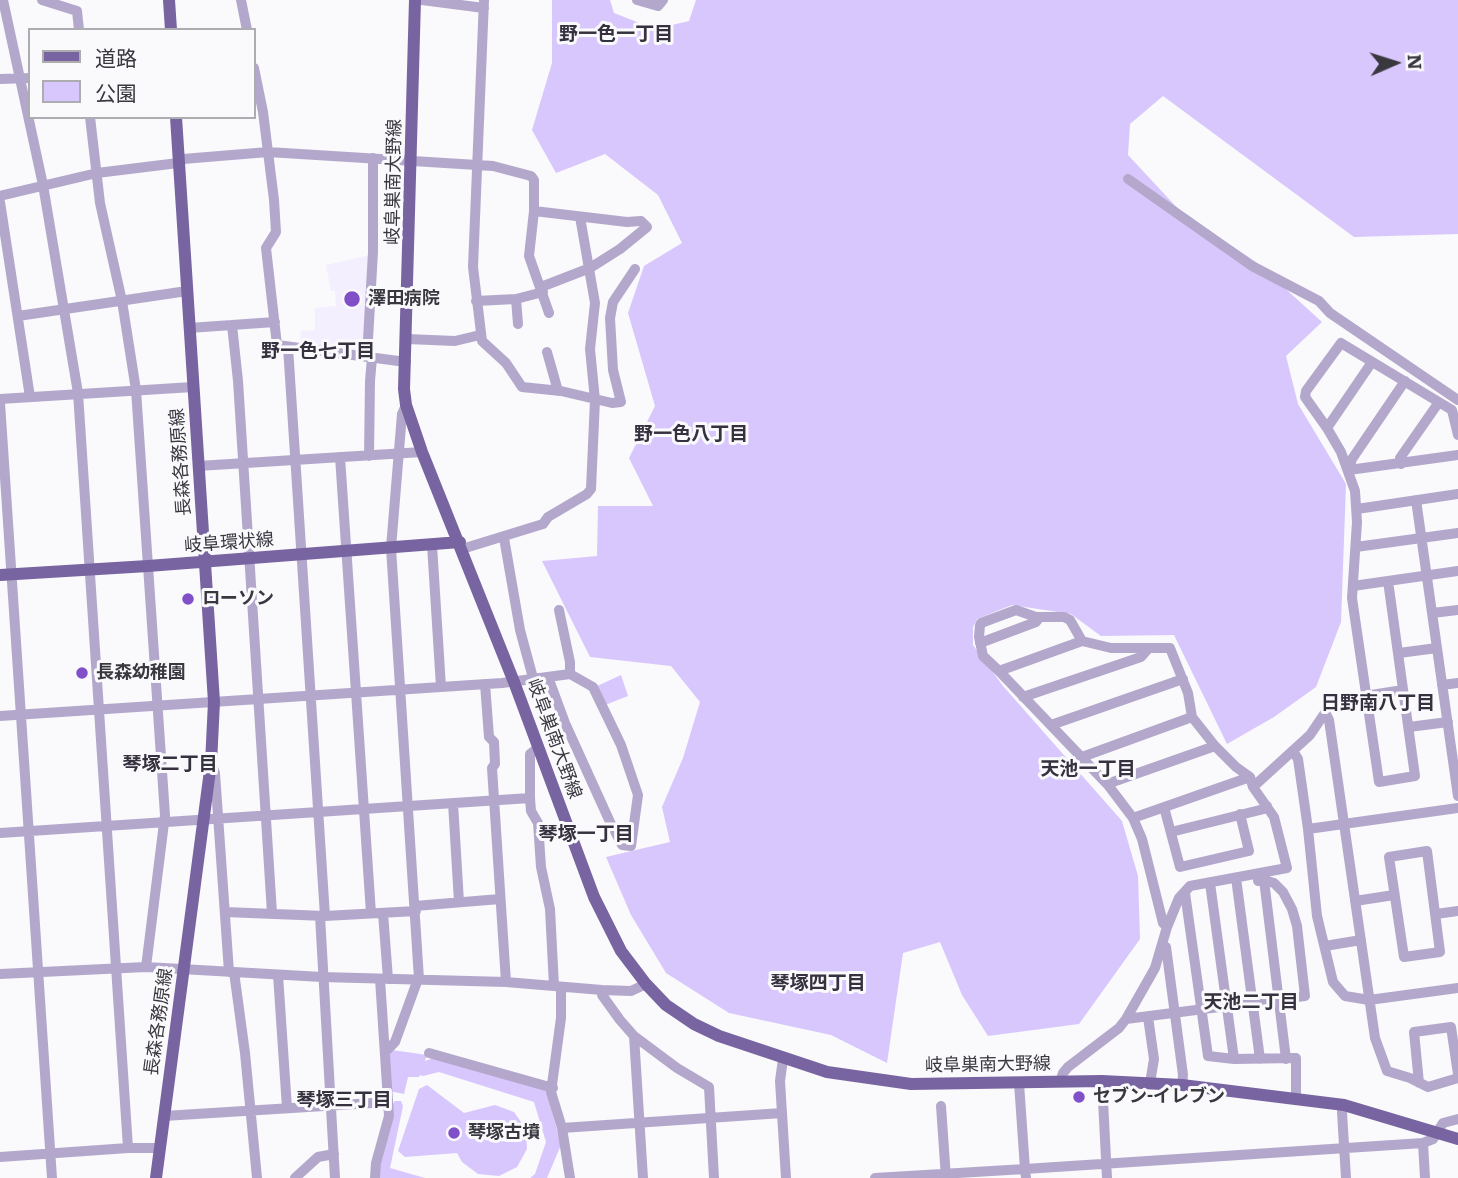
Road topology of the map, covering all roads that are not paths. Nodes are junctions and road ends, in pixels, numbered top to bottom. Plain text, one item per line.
1 (3, 0) edge
2 (42, 0) edge
3 (169, 0) edge
4 (241, 0) edge
5 (415, 0) edge
6 (422, 0) edge
7 (637, 0) edge
8 (663, 0) edge
9 (484, 4) edge
10 (79, 28) edge
11 (171, 28) edge
12 (247, 28) edge
13 (25, 78) edge
14 (0, 79) edge
15 (256, 80) edge
16 (28, 96) edge
17 (32, 119) edge
18 (90, 119) edge
19 (176, 119) edge
20 (268, 152) junction
21 (373, 158) junction
22 (412, 159) junction
23 (178, 163) junction
24 (476, 165) junction
25 (97, 173) junction
26 (1128, 179) dead end
27 (43, 185) junction
28 (0, 196) edge
29 (0, 202) edge
30 (534, 211) junction
31 (580, 217) junction
32 (590, 268) junction
33 (635, 269) dead end
34 (542, 290) junction
35 (187, 291) junction
36 (516, 299) junction
37 (122, 301) junction
38 (476, 301) junction
39 (612, 304) junction
40 (595, 305) junction
41 (64, 309) junction
42 (549, 313) dead end
43 (18, 316) junction
44 (275, 322) junction
45 (518, 324) dead end
46 (232, 325) junction
47 (189, 328) junction
48 (480, 335) junction
49 (407, 339) junction
50 (288, 347) junction
51 (547, 352) dead end
52 (370, 358) junction
53 (406, 362) junction
54 (1373, 362) junction
55 (1405, 381) junction
56 (193, 387) junction
57 (136, 390) junction
58 (558, 391) junction
59 (78, 393) junction
60 (30, 397) junction
61 (595, 400) junction
62 (1458, 400) edge
63 (0, 401) edge
64 (1438, 402) junction
65 (406, 405) junction
66 (1327, 428) junction
67 (1458, 435) edge
68 (422, 452) junction
69 (400, 454) junction
70 (1458, 455) edge
71 (369, 456) junction
72 (340, 457) junction
73 (293, 459) junction
74 (242, 463) junction
75 (1401, 464) junction
76 (198, 466) junction
77 (1349, 470) junction
78 (1458, 494) edge
79 (1416, 500) junction
80 (1357, 509) junction
81 (1458, 533) edge
82 (504, 538) junction
83 (1422, 538) junction
84 (432, 545) junction
85 (461, 545) junction
86 (1356, 547) junction
87 (391, 548) junction
88 (346, 552) junction
89 (301, 555) junction
90 (249, 558) junction
91 (205, 562) junction
92 (148, 566) junction
93 (89, 569) junction
94 (1458, 571) edge
95 (7, 575) edge
96 (1427, 575) junction
97 (1388, 581) junction
98 (1353, 586) junction
99 (559, 610) dead end
100 (1458, 610) edge
101 (1432, 613) junction
102 (1040, 617) junction
103 (1082, 641) junction
104 (980, 643) junction
105 (1437, 648) junction
106 (1148, 649) junction
107 (1399, 653) junction
108 (999, 671) junction
109 (570, 674) junction
110 (548, 677) junction
111 (533, 678) junction
112 (1183, 679) junction
113 (514, 682) junction
114 (1458, 682) edge
115 (485, 684) junction
116 (1442, 685) junction
117 (441, 687) junction
118 (400, 690) junction
119 (1403, 690) junction
120 (356, 693) junction
121 (311, 696) junction
122 (1367, 696) junction
123 (1023, 697) junction
124 (258, 699) junction
125 (214, 702) junction
126 (157, 706) junction
127 (98, 710) junction
128 (1325, 714) junction
129 (22, 715) junction
130 (0, 716) edge
131 (1192, 717) junction
132 (1448, 722) junction
133 (1051, 725) junction
134 (1409, 727) junction
135 (1215, 746) junction
136 (538, 748) junction
137 (1293, 751) junction
138 (1082, 757) junction
139 (211, 762) junction
140 (1251, 782) junction
141 (1107, 784) junction
142 (1458, 796) edge
143 (530, 798) junction
144 (494, 800) junction
145 (453, 803) junction
146 (408, 806) junction
147 (1267, 806) junction
148 (1164, 807) junction
149 (1458, 808) edge
150 (364, 809) junction
151 (318, 812) junction
152 (1240, 814) junction
153 (266, 815) junction
154 (219, 818) junction
155 (1133, 818) junction
156 (203, 819) junction
157 (163, 821) junction
158 (1344, 824) junction
159 (106, 825) junction
160 (1308, 829) junction
161 (29, 831) junction
162 (1171, 832) junction
163 (0, 833) edge
164 (1264, 880) junction
165 (1237, 881) junction
166 (1210, 883) junction
167 (1185, 892) junction
168 (1394, 895) junction
169 (500, 899) junction
170 (1355, 901) junction
171 (458, 902) junction
172 (415, 908) junction
173 (1458, 911) edge
174 (225, 912) junction
175 (272, 913) junction
176 (371, 913) junction
177 (383, 913) junction
178 (1436, 914) junction
179 (322, 916) junction
180 (1167, 927) junction
181 (1361, 940) junction
182 (1162, 946) junction
183 (1325, 946) junction
184 (115, 966) junction
185 (146, 967) junction
186 (184, 969) junction
187 (38, 972) junction
188 (231, 972) junction
189 (0, 974) edge
190 (278, 975) junction
191 (322, 977) junction
192 (384, 979) junction
193 (418, 979) junction
194 (506, 982) junction
195 (646, 984) junction
196 (558, 986) junction
197 (1458, 988) edge
198 (602, 990) junction
199 (1278, 999) junction
200 (1369, 1000) junction
201 (1253, 1003) junction
202 (1226, 1006) junction
203 (1202, 1010) junction
204 (1175, 1013) junction
205 (1148, 1017) junction
206 (1126, 1019) junction
207 (634, 1036) junction
208 (385, 1052) junction
209 (429, 1053) dead end
210 (783, 1059) junction
211 (1234, 1059) junction
212 (1260, 1059) junction
213 (1286, 1059) junction
214 (1458, 1076) edge
215 (1060, 1082) junction
216 (1101, 1082) junction
217 (1019, 1083) junction
218 (1150, 1083) junction
219 (1419, 1083) junction
220 (1182, 1085) junction
221 (553, 1088) junction
222 (1296, 1098) junction
223 (388, 1102) junction
224 (330, 1105) junction
225 (1344, 1105) junction
226 (942, 1106) dead end
227 (287, 1108) junction
228 (251, 1111) junction
229 (782, 1113) junction
230 (164, 1116) junction
231 (710, 1118) junction
232 (1458, 1119) edge
233 (639, 1123) junction
234 (562, 1128) junction
235 (1436, 1132) junction
236 (1458, 1139) edge
237 (1423, 1143) junction
238 (1344, 1147) junction
239 (128, 1148) junction
240 (160, 1149) junction
241 (50, 1154) junction
242 (334, 1154) junction
243 (0, 1157) edge
244 (1106, 1163) junction
245 (1025, 1173) edge
246 (946, 1176) edge
247 (52, 1178) edge
248 (156, 1178) edge
249 (257, 1178) edge
250 (295, 1178) edge
251 (335, 1178) edge
252 (375, 1178) edge
253 (569, 1178) edge
254 (643, 1178) edge
255 (714, 1178) edge
256 (786, 1178) edge
257 (875, 1178) edge
258 (1107, 1178) edge
259 (1346, 1178) edge
260 (1425, 1178) edge

1 - 13 street
2 - 10 street
3 - 11 main road
4 - 12 street
5 - 22 main road, 岐阜巣南大野線
6 - 9 street
7 - 8 street
9 - 24 street
13 - 14 street
13 - 16 street
15 - 20 street
17 - 27 street
18 - 25 street
19 - 23 main road, 長森各務原線
20 - 21 street
20 - 23 street
20 - 44 street
21 - 22 street
21 - 52 street
22 - 24 street
22 - 49 main road, 岐阜巣南大野線
23 - 25 street
23 - 35 main road, 長森各務原線
24 - 30 street
24 - 38 street
25 - 27 street
25 - 37 street
26 - 62 street
27 - 28 street
27 - 41 street
29 - 43 street
30 - 31 street
30 - 34 street
31 - 32 street
31 - 32 street
32 - 34 street
32 - 40 street
33 - 39 street
34 - 36 street
34 - 42 street
35 - 37 street
35 - 47 main road, 長森各務原線
36 - 38 street
36 - 45 street
37 - 41 street
37 - 57 street
38 - 48 street
39 - 40 street
39 - 61 street
40 - 61 street
41 - 43 street
41 - 59 street
43 - 60 street
44 - 46 street
44 - 50 street
46 - 47 street
46 - 74 street
47 - 56 main road, 長森各務原線
48 - 49 street
48 - 58 street
49 - 53 main road, 岐阜巣南大野線
50 - 52 street
50 - 73 street
51 - 58 street
52 - 53 street
52 - 71 street
53 - 65 main road, 岐阜巣南大野線
54 - 55 street
54 - 66 street
54 - 66 street
55 - 64 street
55 - 77 street
56 - 57 street
56 - 76 main road, 長森各務原線
57 - 59 street
57 - 92 street
58 - 61 street
59 - 60 street
59 - 93 street
60 - 63 street
61 - 82 street
63 - 95 street
64 - 67 street
64 - 75 street
65 - 68 main road, 岐阜巣南大野線
65 - 69 street
66 - 77 street
68 - 69 street
68 - 85 main road, 岐阜巣南大野線
69 - 71 street
69 - 87 street
70 - 75 street
71 - 72 street
72 - 73 street
72 - 88 street
73 - 74 street
73 - 89 street
74 - 76 street
74 - 90 street
75 - 77 street
76 - 91 main road, 長森各務原線
77 - 80 street
78 - 79 street
79 - 80 street
79 - 83 street
80 - 86 street
81 - 83 street
82 - 85 street
82 - 111 street
83 - 86 street
83 - 96 street
84 - 85 main road, 岐阜環状線
84 - 87 main road, 岐阜環状線
84 - 117 street
85 - 113 main road, 岐阜巣南大野線
86 - 98 street
87 - 88 main road, 岐阜環状線
87 - 118 street
88 - 89 main road, 岐阜環状線
88 - 120 street
89 - 90 main road, 岐阜環状線
89 - 121 street
90 - 91 main road, 岐阜環状線
90 - 124 street
91 - 92 main road, 岐阜環状線
91 - 125 main road, 長森各務原線
92 - 93 main road, 岐阜環状線
92 - 126 street
93 - 95 main road, 岐阜環状線
93 - 127 street
94 - 96 street
95 - 129 street
96 - 97 street
96 - 101 street
97 - 98 street
97 - 107 street
98 - 122 street
99 - 109 street
100 - 101 street
101 - 105 street
102 - 103 street
102 - 104 street
102 - 104 street
103 - 106 street
103 - 108 street
104 - 108 street
105 - 107 street
105 - 116 street
106 - 112 street
106 - 123 street
107 - 119 street
108 - 123 street
109 - 110 street
109 - 110 street
110 - 111 street
111 - 113 street
112 - 131 street
112 - 133 street
113 - 115 street
113 - 136 main road, 岐阜巣南大野線
114 - 116 street
115 - 117 street
115 - 144 street
116 - 132 street
117 - 118 street
118 - 120 street
118 - 146 street
119 - 122 street
119 - 134 street
120 - 121 street
120 - 150 street
121 - 124 street
121 - 151 street
122 - 128 street
122 - 134 street
123 - 133 street
124 - 125 street
124 - 153 street
125 - 126 street
125 - 139 main road, 長森各務原線
126 - 127 street
126 - 157 street
127 - 129 street
127 - 159 street
128 - 137 street
128 - 158 street
129 - 130 street
129 - 161 street
131 - 135 street
131 - 138 street
132 - 134 street
132 - 142 street
133 - 138 street
135 - 140 street
135 - 141 street
136 - 143 street
136 - 195 main road, 岐阜巣南大野線
137 - 140 street
137 - 160 street
138 - 141 street
139 - 154 street
139 - 156 main road, 長森各務原線
140 - 147 street
140 - 148 street
141 - 155 street
143 - 144 street
143 - 196 street
144 - 145 street
144 - 169 street
145 - 146 street
145 - 171 street
146 - 150 street
146 - 172 street
147 - 152 street
147 - 165 street
148 - 155 street
148 - 162 street
149 - 158 street
150 - 151 street
150 - 176 street
151 - 153 street
151 - 179 street
152 - 162 street
152 - 162 street
153 - 154 street
153 - 175 street
154 - 156 street
154 - 174 street
155 - 180 street
156 - 157 street
156 - 186 main road, 長森各務原線
157 - 159 street
157 - 185 street
158 - 160 street
158 - 170 street
159 - 161 street
159 - 184 street
160 - 183 street
161 - 163 street
161 - 187 street
164 - 165 street
164 - 199 street
164 - 199 street
165 - 166 street
165 - 201 street
166 - 167 street
166 - 202 street
167 - 180 street
167 - 203 street
168 - 170 street
168 - 178 street
168 - 178 street
169 - 171 street
169 - 194 street
170 - 181 street
171 - 172 street
172 - 177 street
172 - 193 street
173 - 178 street
174 - 175 street
174 - 188 street
175 - 179 street
176 - 177 street
176 - 179 street
177 - 192 street
179 - 191 street
180 - 182 street
181 - 183 street
181 - 200 street
182 - 204 street
182 - 206 street
183 - 200 street
184 - 185 street
184 - 187 street
184 - 239 street
185 - 186 street
186 - 188 street
186 - 230 main road, 長森各務原線
187 - 189 street
187 - 241 street
188 - 190 street
188 - 228 street
190 - 191 street
190 - 227 street
191 - 192 street
191 - 224 street
192 - 193 street
192 - 208 street
193 - 194 street
193 - 208 street
194 - 196 street
195 - 198 street
195 - 210 main road, 岐阜巣南大野線
196 - 198 street
196 - 221 street
197 - 200 street
198 - 207 street
199 - 201 street
199 - 213 street
200 - 219 street
201 - 202 street
201 - 212 street
202 - 203 street
202 - 211 street
203 - 204 street
203 - 211 street
204 - 205 street
204 - 220 street
205 - 206 street
205 - 218 street
206 - 215 street
207 - 231 street
207 - 233 street
208 - 223 street
209 - 221 street
210 - 217 main road, 岐阜巣南大野線
210 - 229 street
211 - 212 street
212 - 213 street
213 - 222 street
214 - 219 street
214 - 219 street
215 - 216 main road, 岐阜巣南大野線
215 - 217 main road, 岐阜巣南大野線
216 - 218 main road, 岐阜巣南大野線
216 - 244 street
217 - 245 street
218 - 220 main road, 岐阜巣南大野線
220 - 222 main road, 岐阜巣南大野線
221 - 234 street
222 - 225 main road, 岐阜巣南大野線
223 - 224 street
223 - 252 street
224 - 227 street
224 - 242 street
225 - 235 main road, 岐阜巣南大野線
225 - 238 street
226 - 246 street
227 - 228 street
228 - 230 street
228 - 249 street
229 - 231 street
229 - 256 street
230 - 240 main road, 長森各務原線
231 - 233 street
231 - 255 street
232 - 235 street
233 - 234 street
233 - 254 street
234 - 253 street
235 - 236 main road, 岐阜巣南大野線
235 - 237 street
237 - 238 street
237 - 260 street
238 - 244 street
238 - 259 street
239 - 240 street
239 - 241 street
240 - 248 main road, 長森各務原線
241 - 243 street
241 - 247 street
242 - 250 street
242 - 251 street
244 - 245 street
244 - 258 street
245 - 246 street
246 - 257 street

